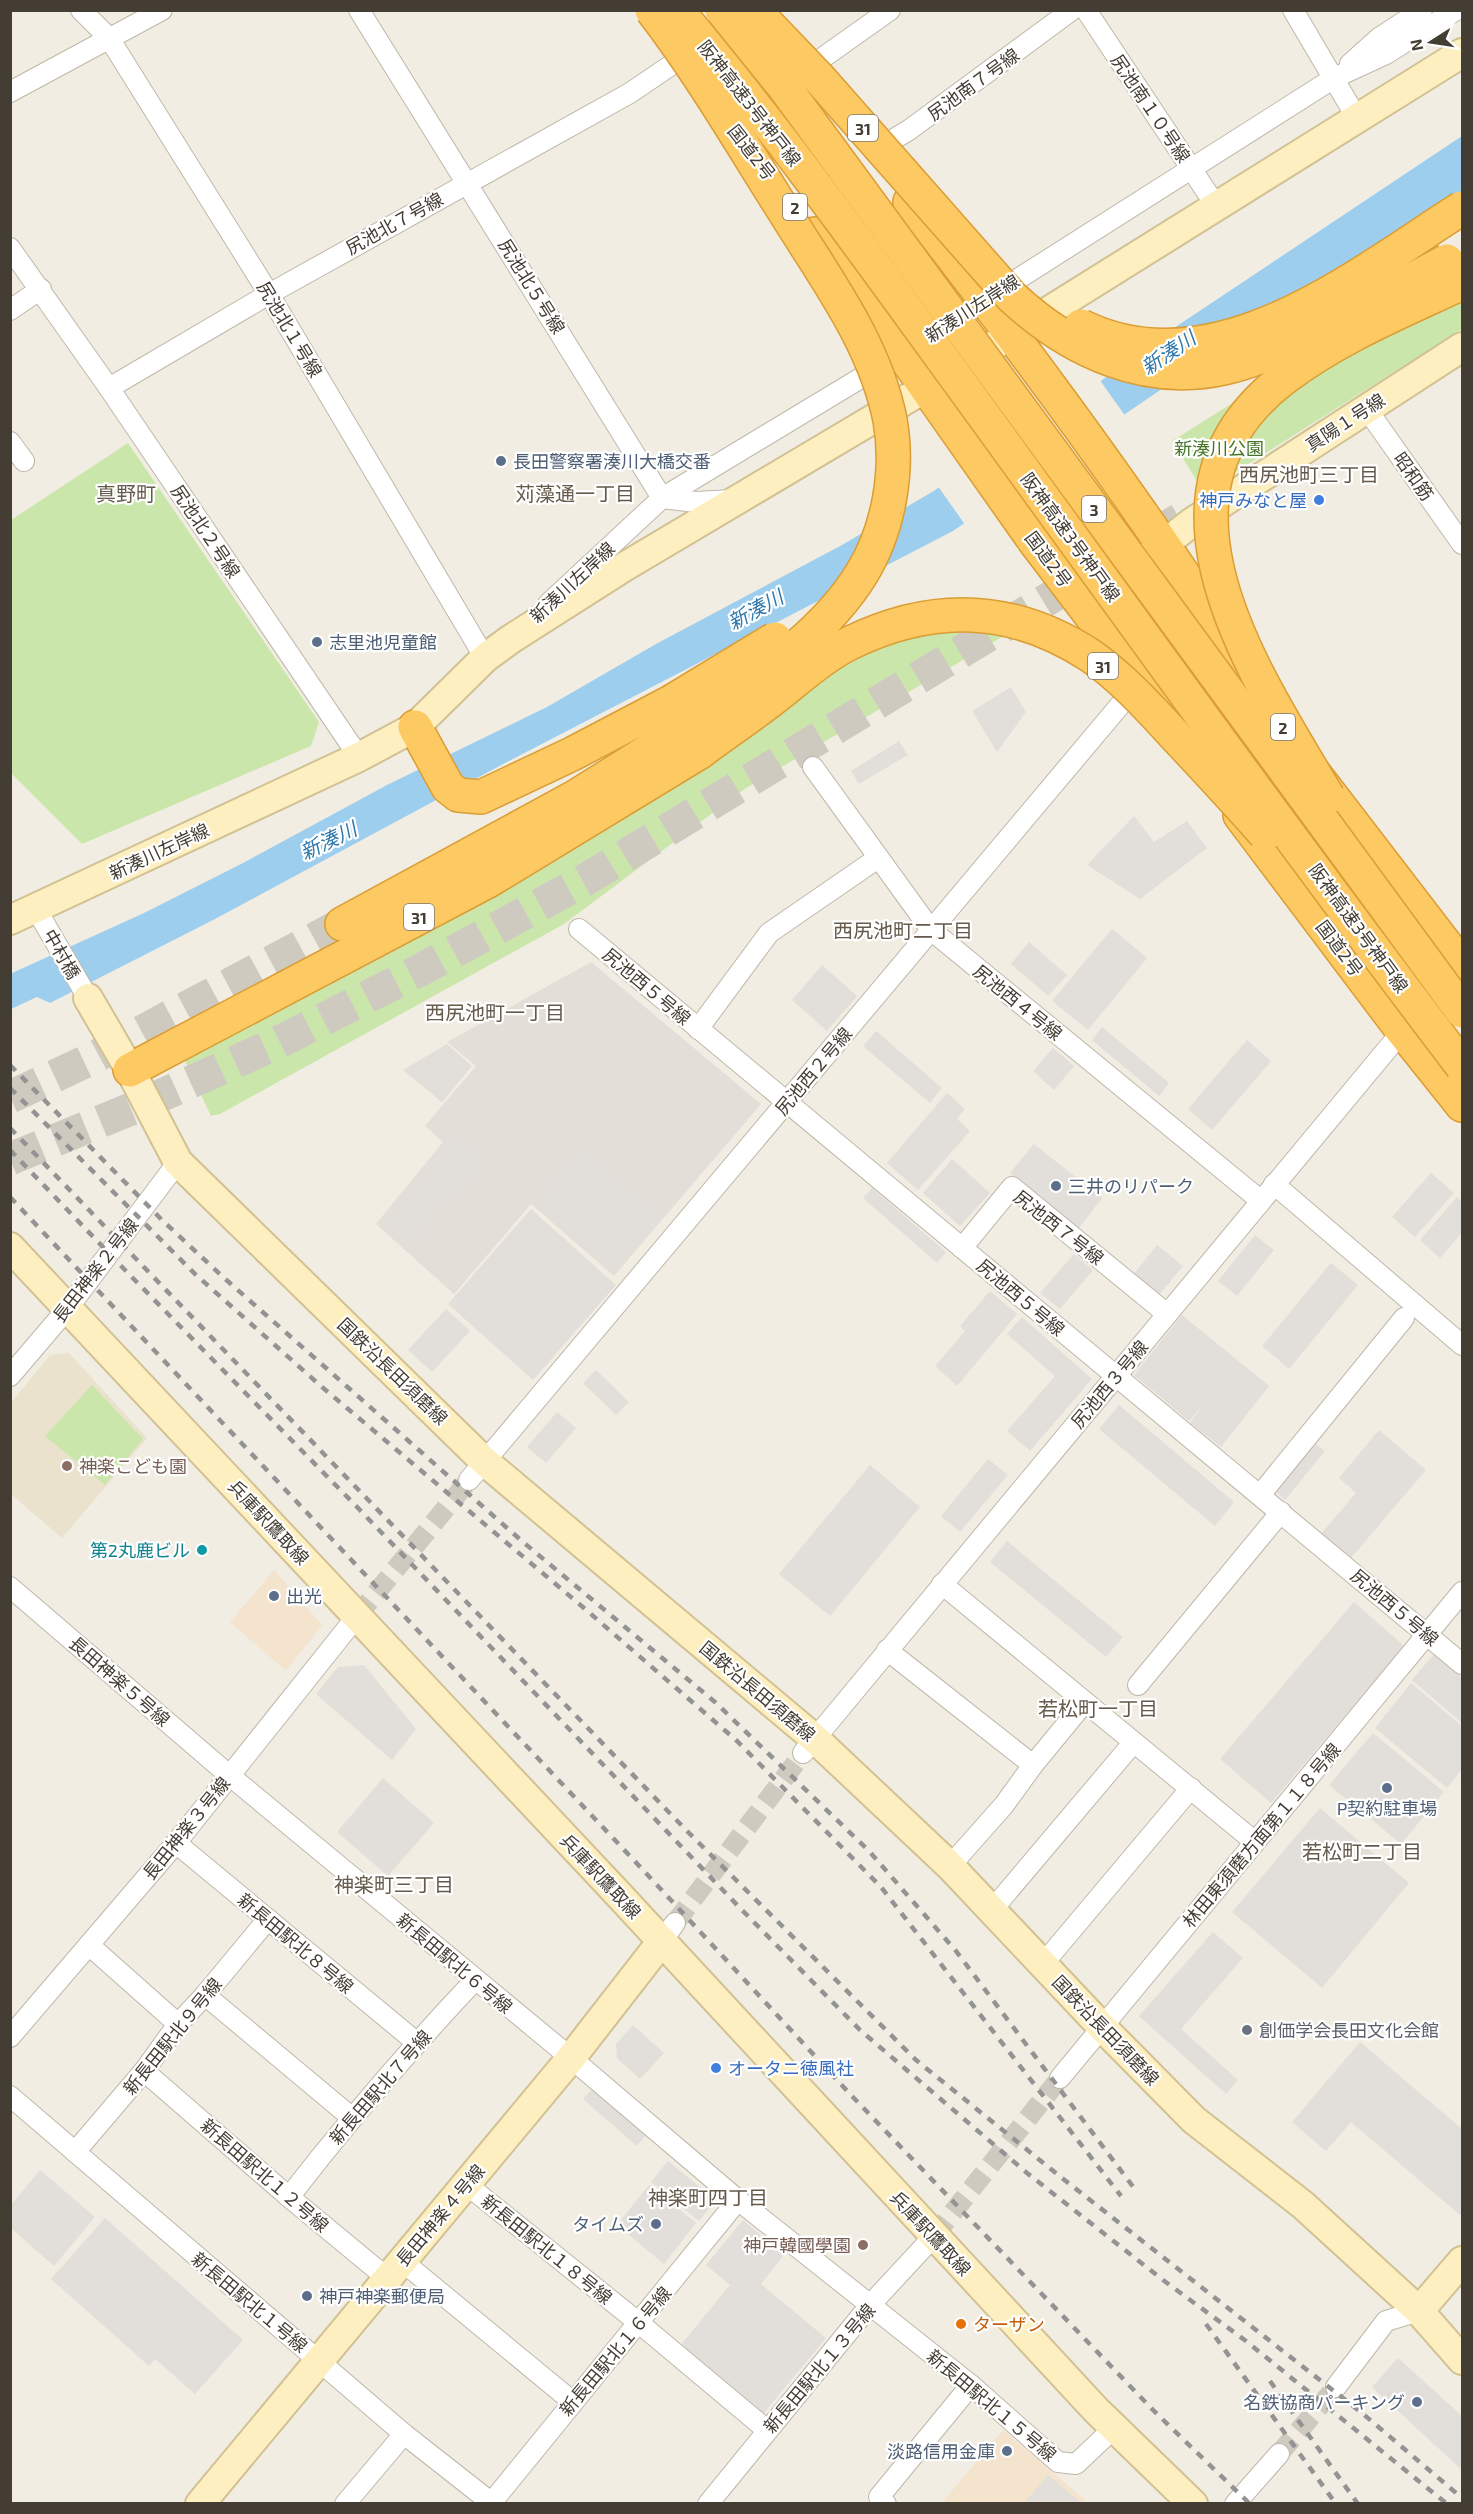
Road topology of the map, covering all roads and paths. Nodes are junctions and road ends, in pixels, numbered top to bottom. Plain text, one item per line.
1 (81, 10) edge
2 (162, 10) edge
3 (359, 10) edge
4 (640, 10) edge
5 (652, 10) edge
6 (676, 10) edge
7 (722, 10) edge
8 (754, 10) edge
9 (761, 10) edge
10 (890, 10) edge
11 (1072, 10) edge
12 (1086, 10) edge
13 (1293, 10) edge
14 (1422, 10) edge
15 (1456, 10) edge
16 (110, 38) junction
17 (1462, 53) edge
18 (680, 59) junction
19 (804, 70) junction
20 (1334, 78) junction
21 (10, 92) edge
22 (1358, 120) junction
23 (872, 153) junction
24 (1192, 170) junction
25 (467, 182) junction
26 (1216, 206) junction
27 (1462, 208) edge
28 (10, 248) edge
29 (969, 248) junction
30 (1457, 265) edge
31 (41, 289) junction
32 (269, 294) junction
33 (986, 299) junction
34 (10, 310) edge
35 (1017, 343) junction
36 (1462, 347) edge
37 (902, 353) junction
38 (109, 388) junction
39 (934, 399) junction
40 (1366, 408) junction
41 (10, 442) edge
42 (24, 461) dead end
43 (662, 498) junction
44 (738, 500) junction
45 (1164, 544) junction
46 (1462, 544) edge
47 (1085, 606) junction
48 (511, 639) junction
49 (485, 658) junction
50 (1141, 681) junction
51 (686, 727) junction
52 (420, 738) junction
53 (359, 757) junction
54 (813, 768) dead end
55 (878, 858) junction
56 (36, 909) junction
57 (10, 920) edge
58 (342, 924) tunnel mouth
59 (579, 929) dead end
60 (931, 930) junction
61 (1459, 984) edge
62 (88, 998) joint
63 (1412, 999) junction
64 (698, 1029) junction
65 (1402, 1030) junction
66 (1462, 1066) edge
67 (130, 1070) junction
68 (786, 1103) junction
69 (1462, 1105) edge
70 (178, 1162) junction
71 (1274, 1184) junction
72 (1260, 1200) junction
73 (10, 1247) edge
74 (962, 1248) junction
75 (68, 1308) junction
76 (1167, 1314) junction
77 (1404, 1318) dead end
78 (1462, 1345) edge
79 (10, 1376) edge
80 (1116, 1376) junction
81 (477, 1470) junction
82 (1260, 1495) junction
83 (1281, 1512) junction
84 (942, 1584) junction
85 (10, 1587) edge
86 (1462, 1592) edge
87 (357, 1616) junction
88 (1428, 1634) junction
89 (887, 1650) junction
90 (1462, 1664) edge
91 (1138, 1685) dead end
92 (1084, 1703) junction
93 (1133, 1743) junction
94 (808, 1746) junction
95 (1033, 1765) junction
96 (229, 1775) junction
97 (1191, 1788) junction
98 (1255, 1842) junction
99 (176, 1843) junction
100 (950, 1866) junction
101 (992, 1910) junction
102 (268, 1919) junction
103 (669, 1932) junction
104 (89, 1945) junction
105 (1043, 1964) junction
106 (475, 1980) junction
107 (205, 1995) junction
108 (178, 2024) junction
109 (1102, 2027) junction
110 (10, 2037) edge
111 (416, 2042) junction
112 (571, 2058) junction
113 (144, 2071) junction
114 (1060, 2078) tunnel mouth
115 (10, 2096) edge
116 (351, 2117) junction
117 (75, 2152) junction
118 (466, 2184) junction
119 (289, 2197) junction
120 (738, 2200) junction
121 (934, 2236) junction
122 (1462, 2261) edge
123 (395, 2270) junction
124 (871, 2304) junction
125 (1419, 2311) junction
126 (639, 2323) junction
127 (1462, 2360) edge
128 (320, 2361) junction
129 (970, 2385) junction
130 (1336, 2387) tunnel mouth
131 (573, 2402) junction
132 (1114, 2428) junction
133 (767, 2430) junction
134 (404, 2434) junction
135 (1279, 2454) tunnel mouth
136 (493, 2503) edge
137 (200, 2504) edge
138 (345, 2504) edge
139 (708, 2504) edge
140 (886, 2504) edge
141 (1193, 2504) edge
142 (1235, 2504) edge

1 - 16 street, 尻池北１号線
2 - 16 street
3 - 25 street, 尻池北５号線
4 - 18 highway, 国道2号 / 2
5 - 51 highway, 31, bridge
6 - 63 highway, 阪神高速3号神戸線 / 3, bridge
7 - 61 highway, 阪神高速3号神戸線 / 3, bridge
8 - 29 highway, 31, bridge
9 - 19 highway, 2
10 - 19 street
11 - 23 street, 尻池南７号線
12 - 24 street, 尻池南１０号線
13 - 20 street
14 - 20 street
15 - 20 street, 新湊川左岸線
16 - 21 street
16 - 32 street, 尻池北１号線
17 - 22 street, 新湊川左岸線
18 - 25 street, 尻池北７号線
18 - 37 highway, 国道2号 / 2
19 - 23 highway, 2
20 - 22 street
20 - 24 street, 新湊川左岸線
22 - 26 street, 新湊川左岸線
23 - 33 highway, 2
24 - 26 street, 尻池南１０号線
24 - 33 street, 新湊川左岸線
25 - 32 street, 尻池北７号線
25 - 43 street, 尻池北５号線
26 - 35 street, 新湊川左岸線
27 - 29 highway, bridge
28 - 31 street, 尻池北２号線
29 - 30 highway, 31, bridge
30 - 61 highway, bridge
31 - 34 street
31 - 38 street, 尻池北２号線
32 - 38 street, 尻池北７号線
32 - 49 street, 尻池北１号線
33 - 35 highway, 2
33 - 37 street, 新湊川左岸線
35 - 39 street, 新湊川左岸線
35 - 45 highway, 2
36 - 40 street, 真陽１号線
37 - 39 highway, 国道2号 / 2
37 - 43 street, 新湊川左岸線
38 - 53 street, 尻池北２号線
39 - 44 street, 新湊川左岸線
39 - 47 highway, 国道2号 / 2
40 - 45 street, 真陽１号線
40 - 46 street, 昭和筋
41 - 42 street
43 - 44 street
43 - 48 street, 新湊川左岸線
44 - 48 street, 新湊川左岸線
45 - 47 street, 真陽１号線
45 - 61 highway, 2
47 - 50 highway, 国道2号 / 2
48 - 49 street, 新湊川左岸線
49 - 52 street, 新湊川左岸線
50 - 60 street, 尻池西２号線
50 - 65 highway, 国道2号 / 2
51 - 52 highway, 31
51 - 58 highway, 31
51 - 63 highway, 31, bridge
51 - 67 highway, 31
52 - 53 street, 新湊川左岸線
53 - 56 street, 新湊川左岸線
54 - 55 street, 尻池西４号線
55 - 60 street, 尻池西４号線
55 - 64 street
56 - 57 street, 新湊川左岸線
56 - 62 street, 中村橋
59 - 64 street, 尻池西５号線
60 - 68 street, 尻池西２号線
60 - 72 street, 尻池西４号線
61 - 65 street, 尻池西３号線
62 - 67 street, 国鉄沿長田須磨線
63 - 66 highway, 阪神高速3号神戸線 / 3, bridge
64 - 68 street, 尻池西５号線
65 - 69 highway, 国道2号 / 2
65 - 71 street, 尻池西３号線
67 - 70 street, 国鉄沿長田須磨線
68 - 74 street, 尻池西５号線
68 - 81 street, 尻池西２号線
70 - 75 street, 長田神楽２号線
70 - 81 street, 国鉄沿長田須磨線
71 - 72 street, 尻池西３号線
71 - 78 street
72 - 76 street, 尻池西３号線
73 - 75 street, 兵庫駅鷹取線
74 - 76 street, 尻池西７号線
74 - 80 street, 尻池西５号線
75 - 79 street, 長田神楽２号線
75 - 87 street, 兵庫駅鷹取線
76 - 80 street, 尻池西３号線
77 - 82 street
80 - 82 street, 尻池西５号線
80 - 84 street, 尻池西３号線
81 - 94 street, 国鉄沿長田須磨線
82 - 83 street, 尻池西５号線
83 - 88 street, 尻池西５号線
83 - 91 street
84 - 89 street, 尻池西３号線
84 - 92 street
85 - 96 street, 長田神楽５号線
86 - 88 street, 林田東須磨方面第１１８号線
87 - 96 street, 長田神楽３号線
87 - 103 street, 兵庫駅鷹取線
88 - 90 street, 尻池西５号線
88 - 98 street, 林田東須磨方面第１１８号線
89 - 94 street, 尻池西３号線
89 - 95 street
92 - 93 street
92 - 95 street
93 - 97 street
93 - 101 street
94 - 100 street, 国鉄沿長田須磨線
95 - 100 street
96 - 99 street, 長田神楽３号線
96 - 106 street, 新長田駅北６号線
97 - 98 street
97 - 105 street
98 - 109 street, 林田東須磨方面第１１８号線
99 - 102 street, 新長田駅北８号線
99 - 104 street, 長田神楽３号線
100 - 101 street, 国鉄沿長田須磨線
101 - 105 street, 国鉄沿長田須磨線
102 - 107 street, 新長田駅北９号線
102 - 111 street, 新長田駅北８号線
103 - 112 street, 長田神楽４号線
103 - 121 street, 兵庫駅鷹取線
104 - 108 street
104 - 110 street, 長田神楽３号線
105 - 109 street, 国鉄沿長田須磨線
106 - 111 street, 新長田駅北７号線
106 - 112 street, 新長田駅北６号線
107 - 108 street, 新長田駅北９号線
107 - 116 street
108 - 113 street, 新長田駅北９号線
109 - 114 street, 林田東須磨方面第１１８号線
109 - 125 street, 国鉄沿長田須磨線
111 - 116 street, 新長田駅北７号線
112 - 118 street, 長田神楽４号線
112 - 120 street, 新長田駅北６号線
113 - 117 street, 新長田駅北９号線
113 - 119 street, 新長田駅北１２号線
115 - 117 street, 新長田駅北１号線
116 - 119 street, 新長田駅北７号線
117 - 128 street, 新長田駅北１号線
118 - 123 street, 長田神楽４号線
118 - 126 street, 新長田駅北１８号線
119 - 123 street, 新長田駅北１２号線
120 - 124 street, 新長田駅北１５号線
120 - 126 street, 新長田駅北１６号線
121 - 124 street, 新長田駅北１３号線
121 - 132 street, 兵庫駅鷹取線
122 - 125 street
123 - 128 street, 長田神楽４号線
123 - 131 street, 新長田駅北１２号線
124 - 129 street, 新長田駅北１５号線
124 - 133 street, 新長田駅北１３号線
125 - 127 street, 国鉄沿長田須磨線
125 - 130 street
126 - 131 street, 新長田駅北１６号線
126 - 133 street, 新長田駅北１８号線
128 - 134 street, 新長田駅北１号線
128 - 137 street, 長田神楽４号線
129 - 132 street, 新長田駅北１５号線
129 - 140 street
131 - 136 street, 新長田駅北１６号線
132 - 141 street, 兵庫駅鷹取線
133 - 139 street, 新長田駅北１３号線
134 - 136 street, 新長田駅北１号線
134 - 138 street
135 - 142 street

